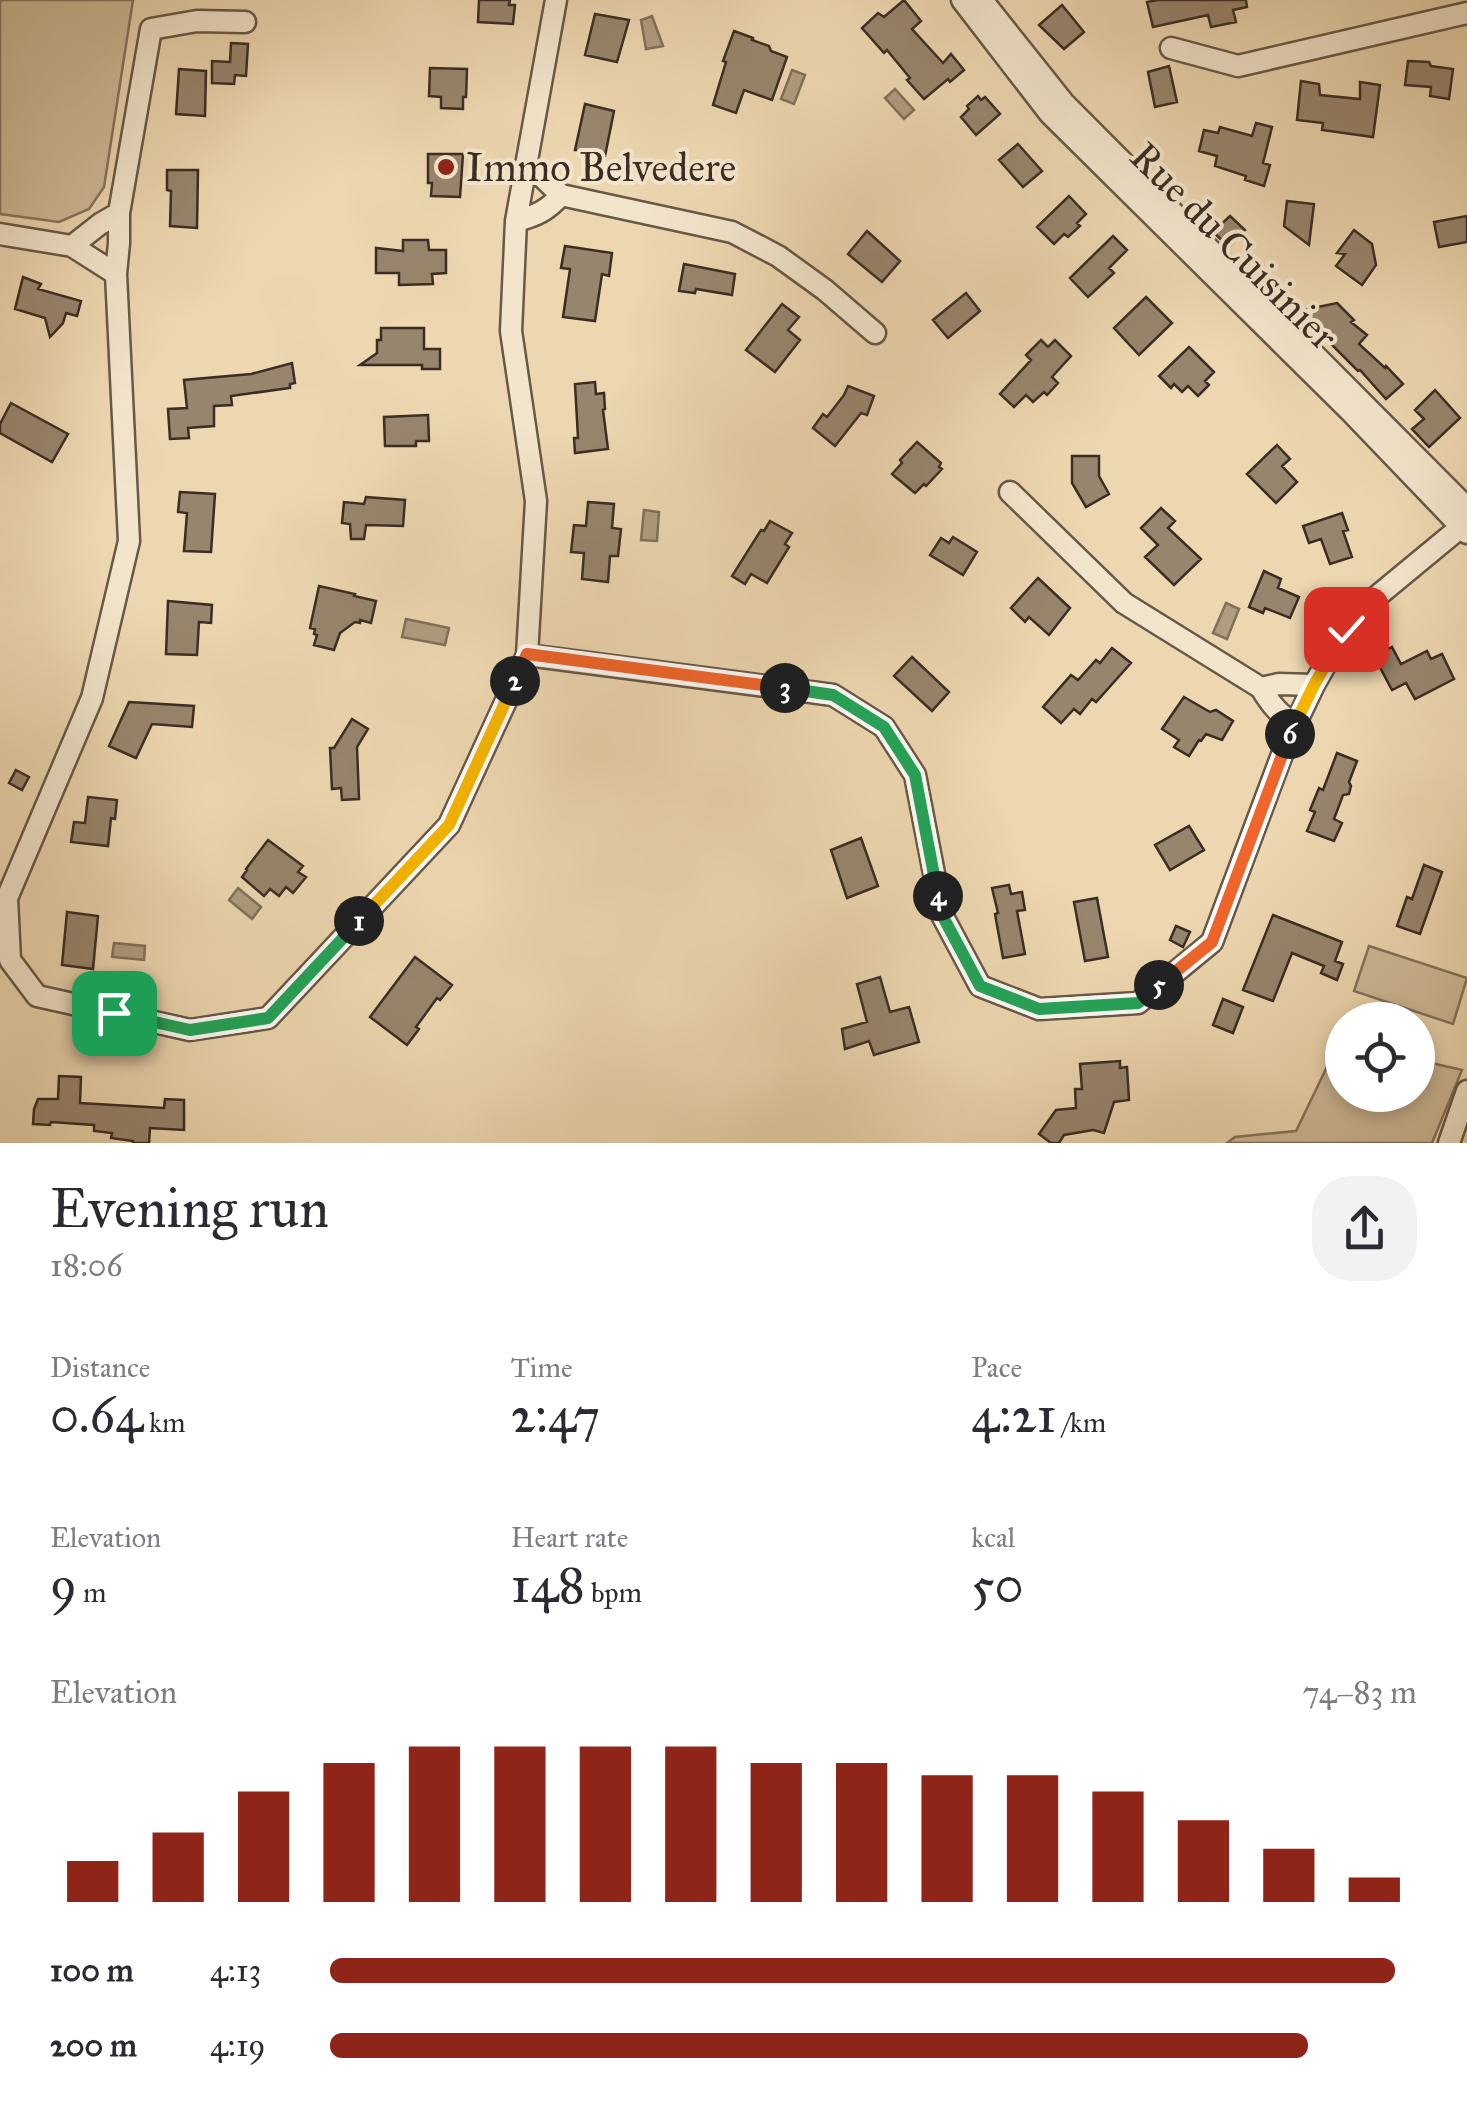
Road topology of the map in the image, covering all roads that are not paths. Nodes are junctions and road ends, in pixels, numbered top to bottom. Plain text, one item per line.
1 (556, 0) edge
2 (962, 0) edge
3 (982, 0) edge
4 (1467, 13) edge
5 (245, 22) dead end
6 (1172, 48) dead end
7 (524, 167) junction
8 (561, 194) junction
9 (119, 214) junction
10 (516, 221) junction
11 (0, 234) edge
12 (72, 246) junction
13 (116, 274) junction
14 (875, 333) dead end
15 (1010, 492) dead end
16 (1461, 512) edge
17 (527, 654) junction
18 (1314, 685) junction
19 (1261, 688) junction
20 (1295, 724) junction
21 (1467, 1091) edge
22 (1449, 1143) edge

1 - 7 street
2 - 16 street, Rue du Cuisinier
3 - 16 street, Rue du Cuisinier
4 - 6 street
5 - 9 street
7 - 8 street
7 - 10 street
8 - 10 street
8 - 14 street
9 - 12 street
9 - 13 street
10 - 17 street
11 - 12 street
12 - 13 street
13 - 17 street
15 - 19 street
16 - 18 street
17 - 20 street
18 - 19 street
18 - 20 street
19 - 20 street
21 - 22 street

